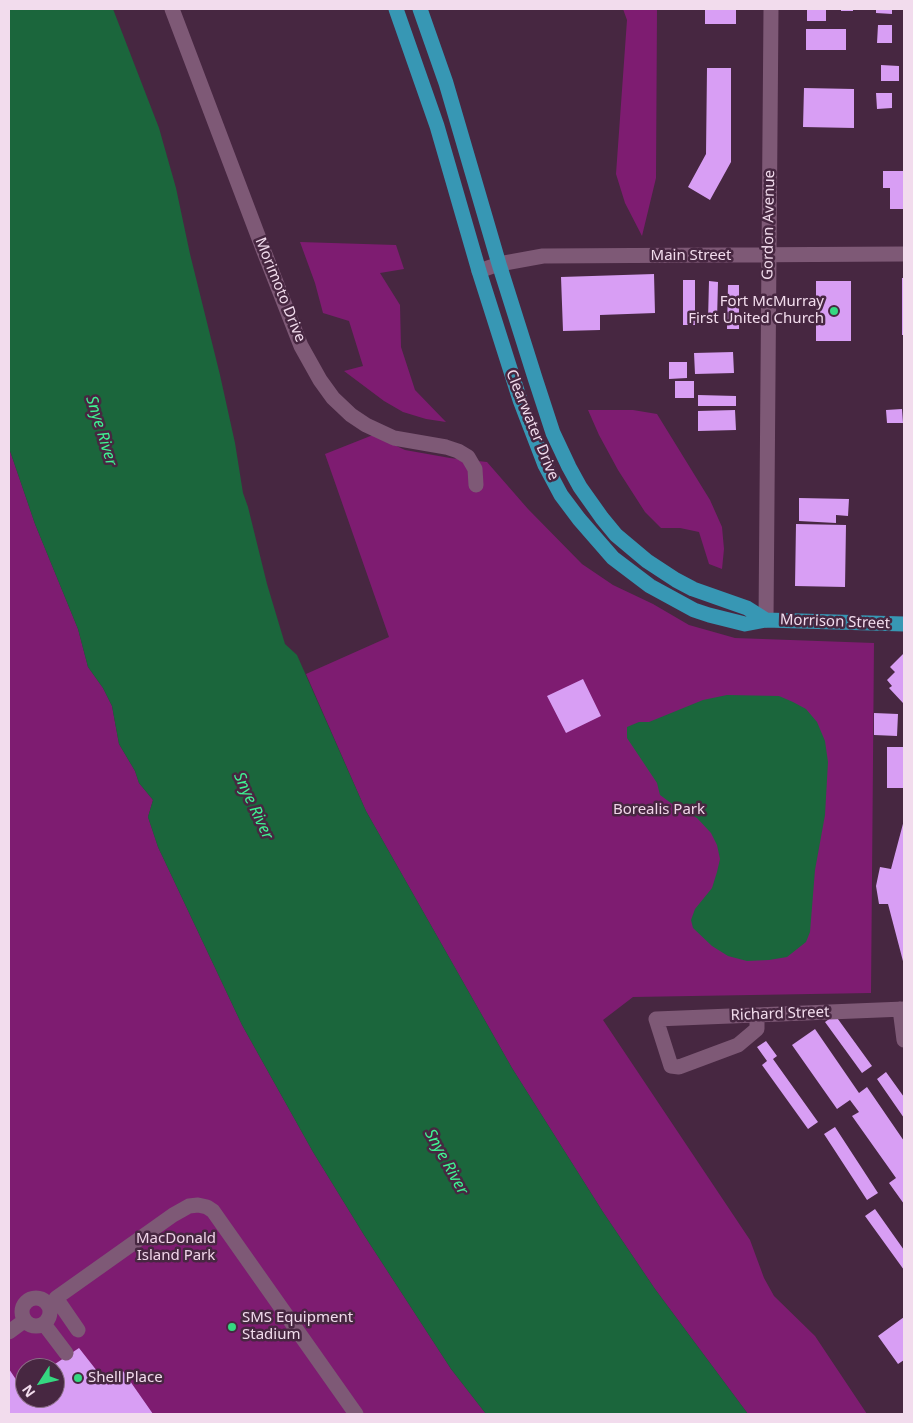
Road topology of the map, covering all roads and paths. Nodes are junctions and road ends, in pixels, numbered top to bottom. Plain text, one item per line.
1 (172, 9) edge
2 (396, 9) edge
3 (420, 9) edge
4 (771, 9) edge
5 (904, 254) edge
6 (768, 255) junction
7 (499, 264) junction
8 (479, 271) junction
9 (476, 484) dead end
10 (766, 620) junction
11 (904, 624) edge
12 (902, 1009) edge
13 (757, 1016) junction
14 (904, 1040) edge
15 (52, 1301) junction
16 (24, 1321) junction
17 (44, 1324) junction
18 (78, 1330) dead end
19 (9, 1332) edge
20 (66, 1353) dead end
21 (356, 1414) edge

1 - 9 street, Morimoto Drive
2 - 8 main road, Clearwater Drive
3 - 7 main road, Clearwater Drive
4 - 6 street, Gordon Avenue
5 - 6 street, Main Street
6 - 7 street, Main Street
6 - 10 street, Gordon Avenue
7 - 8 street, Main Street
7 - 10 main road, Clearwater Drive
8 - 10 main road, Clearwater Drive
10 - 11 main road, Morrison Street
12 - 13 street, Richard Street
12 - 14 street
13 - 13 street, Richard Street
15 - 16 street
15 - 17 street
15 - 18 street
15 - 21 street
16 - 17 street
16 - 19 street
17 - 20 street

